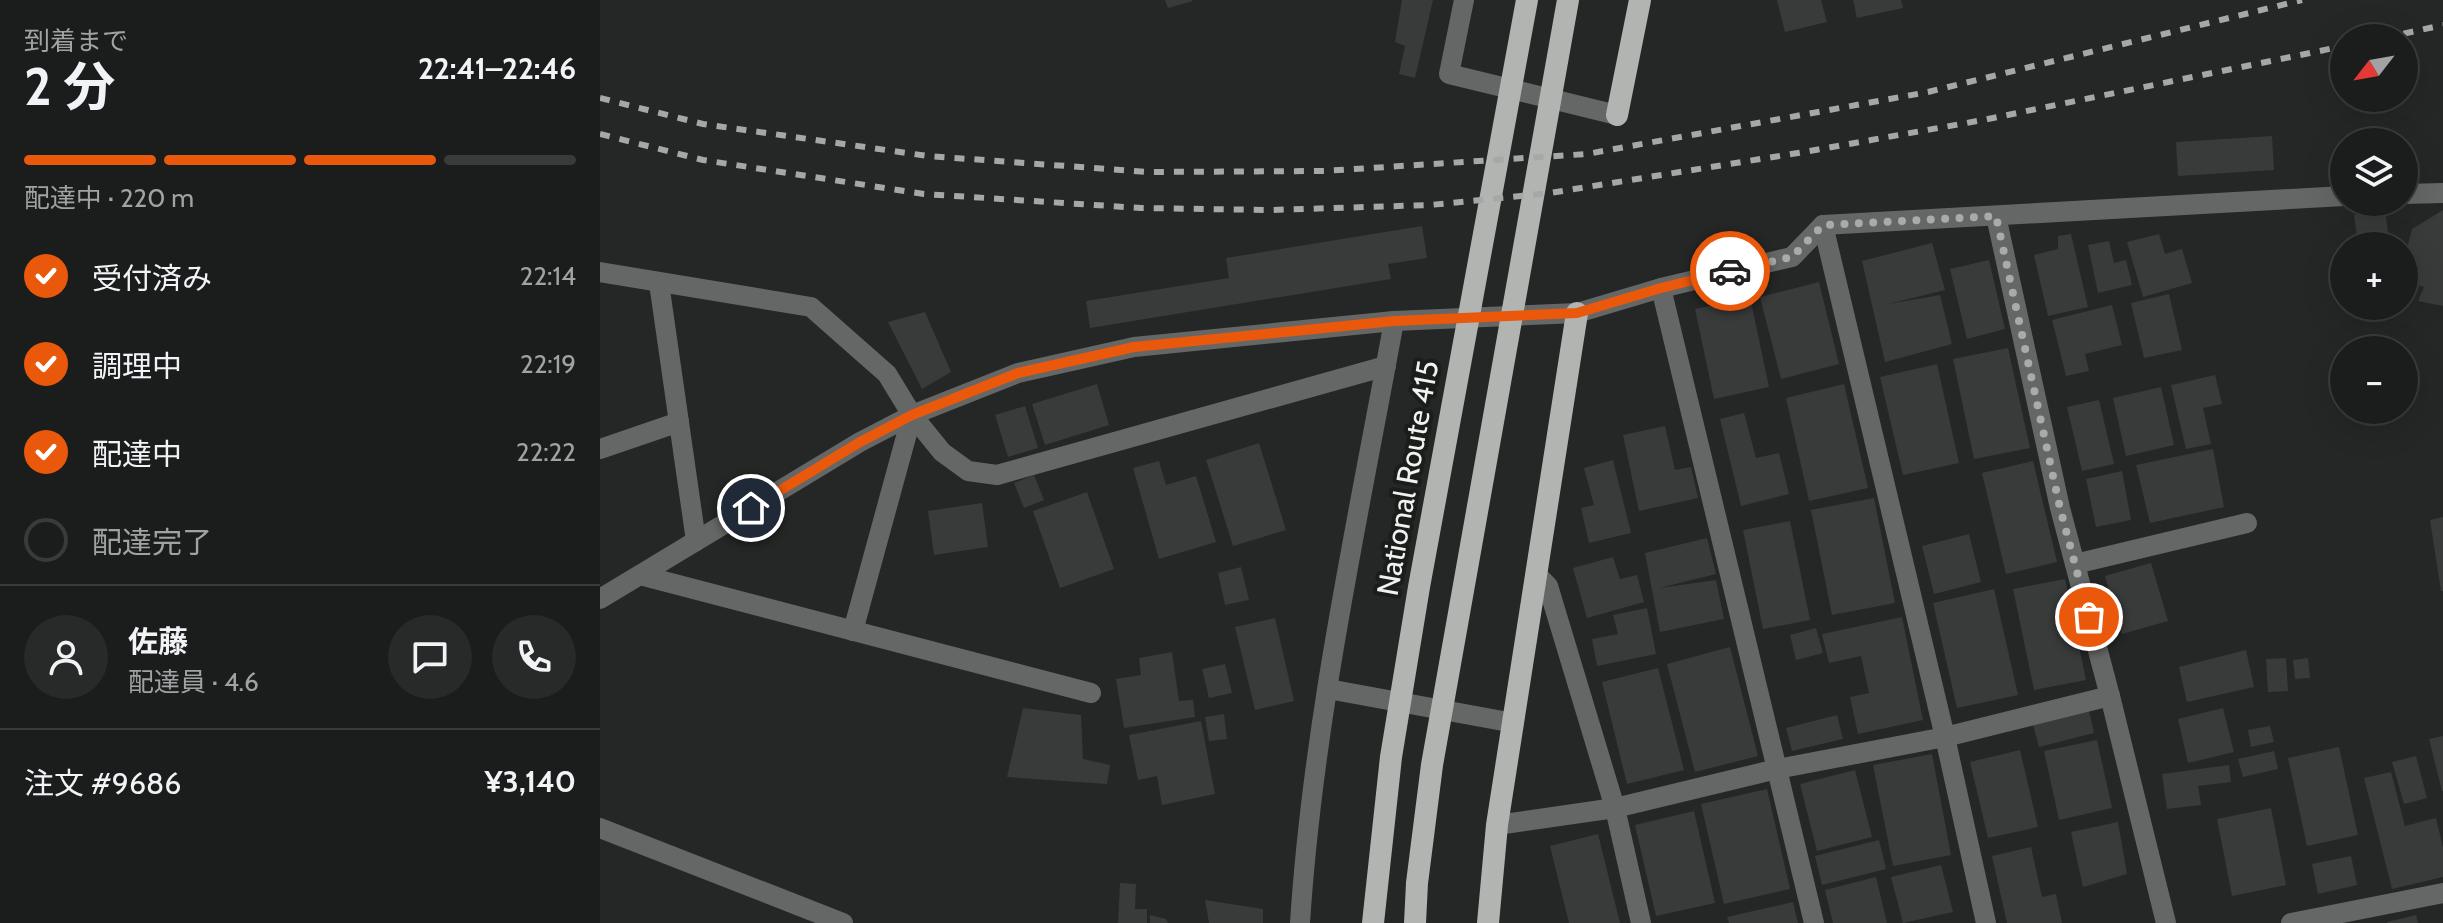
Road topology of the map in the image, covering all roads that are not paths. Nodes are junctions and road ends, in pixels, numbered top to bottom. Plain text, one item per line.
1 (1464, 0) edge
2 (1527, 0) edge
3 (1568, 0) edge
4 (1640, 0) edge
5 (1617, 115) joint
6 (2443, 193) edge
7 (2418, 194) edge
8 (2330, 196) edge
9 (1996, 216) junction
10 (1823, 225) junction
11 (600, 272) edge
12 (659, 283) junction
13 (1661, 288) junction
14 (1577, 313) junction
15 (1394, 321) junction
16 (1386, 366) junction
17 (912, 415) junction
18 (679, 422) junction
19 (600, 449) edge
20 (2247, 523) dead end
21 (696, 541) junction
22 (2075, 564) junction
23 (640, 575) junction
24 (1537, 575) junction
25 (600, 599) edge
26 (853, 631) junction
27 (1328, 689) junction
28 (1091, 693) dead end
29 (2110, 696) junction
30 (1514, 723) junction
31 (1945, 737) junction
32 (1777, 769) junction
33 (1615, 808) junction
34 (1497, 825) junction
35 (600, 828) edge
36 (2443, 893) edge
37 (843, 923) edge
38 (1300, 923) edge
39 (1373, 923) edge
40 (1415, 923) edge
41 (1488, 923) edge
42 (1641, 923) edge
43 (1814, 923) edge
44 (1986, 923) edge
45 (2166, 923) edge
46 (2291, 923) edge

1 - 5 street
2 - 39 highway, National Route 415
3 - 40 highway
4 - 5 highway
6 - 7 street
8 - 9 street
9 - 10 street
9 - 22 street
10 - 13 street
10 - 31 street
11 - 12 street
12 - 17 street
12 - 18 street
13 - 14 street
13 - 32 street
14 - 15 street
14 - 24 highway
15 - 16 street
15 - 17 street
16 - 17 street
16 - 27 street
17 - 21 street
17 - 26 street
18 - 19 street
18 - 21 street
20 - 22 street
21 - 23 street
22 - 29 street
23 - 25 street
23 - 26 street
24 - 30 highway
24 - 33 street
26 - 28 street
27 - 30 street
27 - 38 street
29 - 31 street
29 - 45 street
30 - 34 highway
31 - 32 street
31 - 44 street
32 - 33 street
32 - 43 street
33 - 34 street
33 - 42 street
34 - 41 highway
35 - 37 street
36 - 46 street

